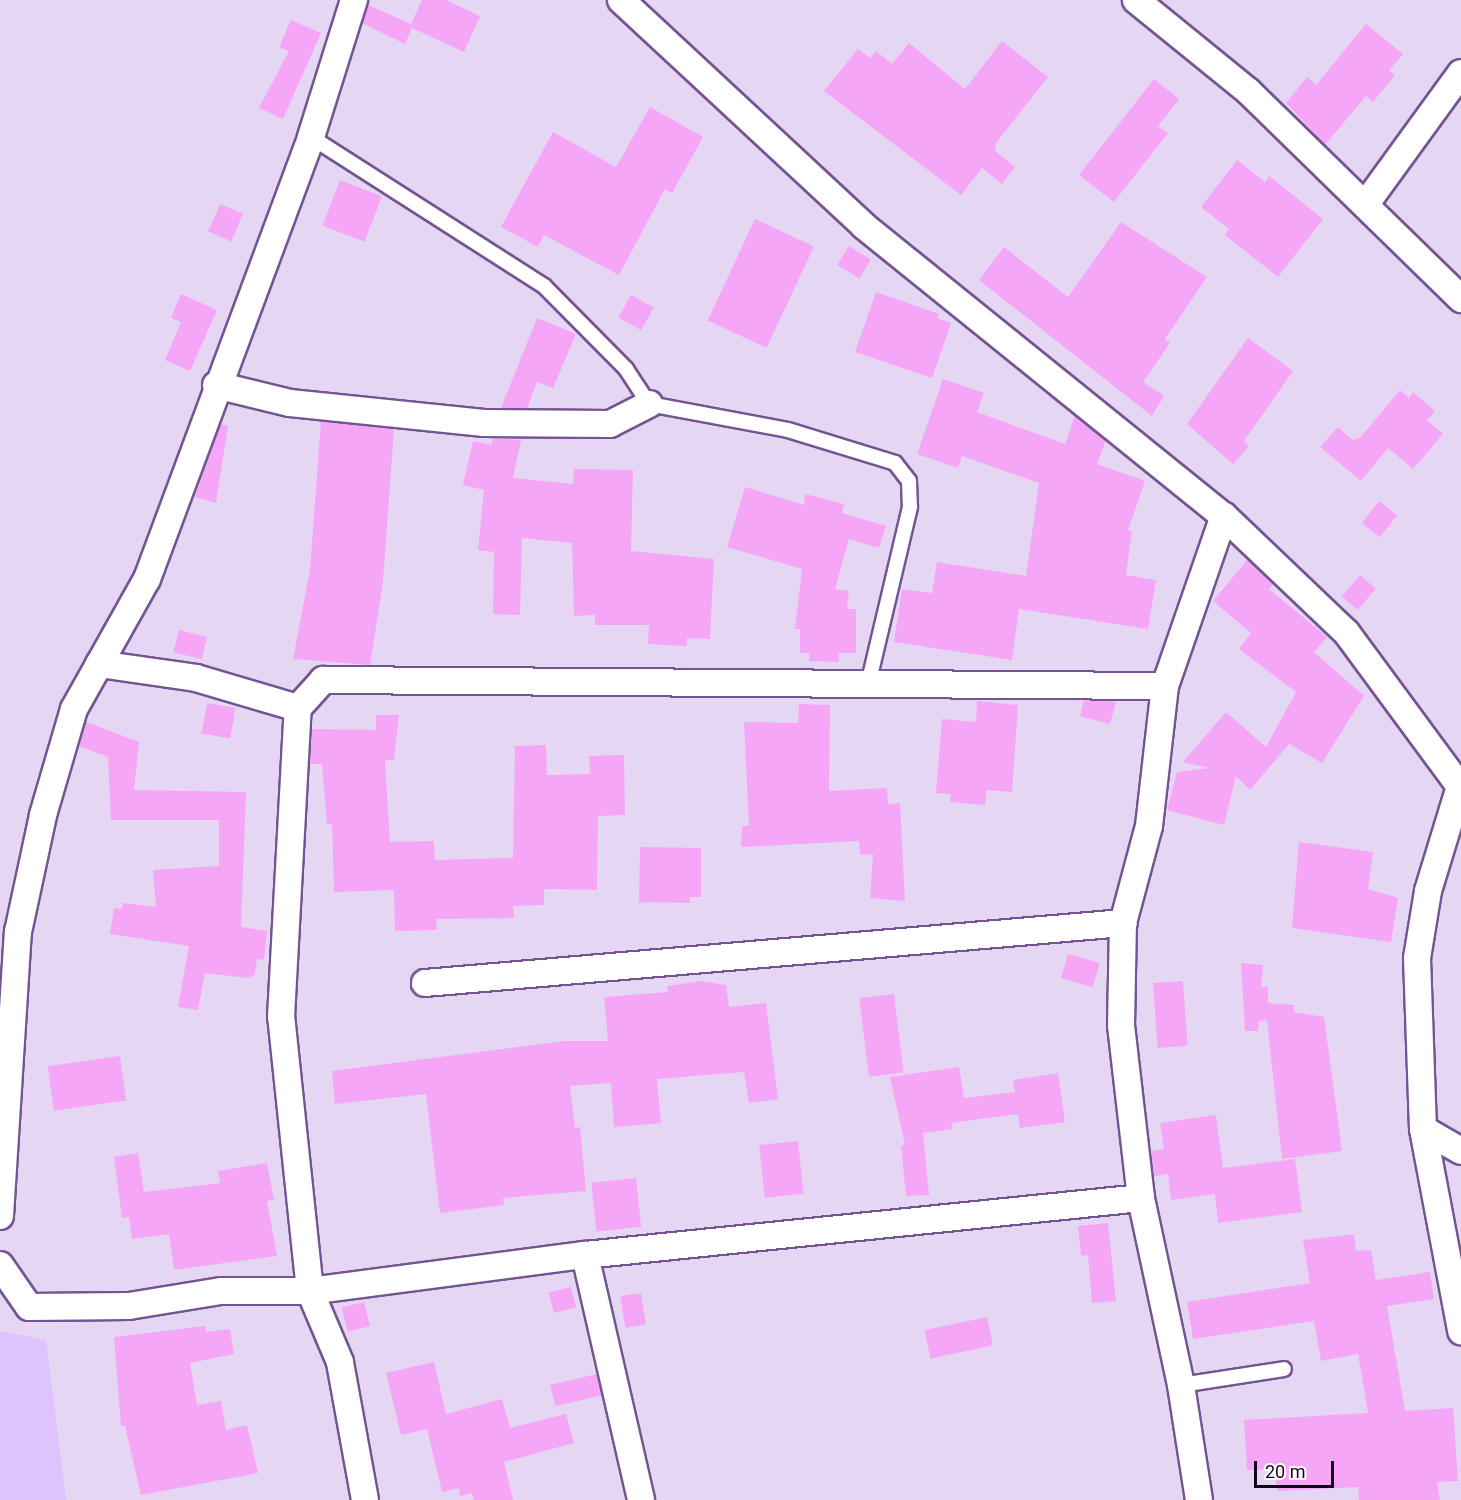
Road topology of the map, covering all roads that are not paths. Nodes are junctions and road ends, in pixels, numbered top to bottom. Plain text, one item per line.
1 (354, 0) edge
2 (621, 0) edge
3 (1136, 0) edge
4 (1461, 73) edge
5 (312, 136) junction
6 (1365, 205) junction
7 (1461, 299) edge
8 (216, 385) junction
9 (649, 404) junction
10 (1224, 516) junction
11 (99, 664) junction
12 (869, 681) junction
13 (1165, 686) junction
14 (298, 708) junction
15 (1460, 786) edge
16 (1123, 923) junction
17 (8, 961) edge
18 (425, 983) dead end
19 (1423, 1129) junction
20 (1461, 1151) edge
21 (1141, 1198) junction
22 (0, 1216) edge
23 (585, 1255) junction
24 (0, 1265) edge
25 (310, 1291) junction
26 (1461, 1331) edge
27 (1284, 1369) dead end
28 (1181, 1385) junction
29 (365, 1500) edge
30 (641, 1500) edge
31 (1199, 1500) edge

1 - 5 street
2 - 10 street
3 - 6 street
4 - 6 street
5 - 8 street
5 - 9 lane
6 - 7 street
8 - 9 street
8 - 11 street
9 - 12 lane
10 - 13 street
10 - 15 street
11 - 14 street
11 - 17 street
12 - 13 street
12 - 14 street
13 - 16 street
14 - 25 street
15 - 19 street
16 - 18 street
16 - 21 street
17 - 22 street
19 - 20 street
19 - 26 street
21 - 23 street
21 - 28 street
23 - 25 street
23 - 30 street
24 - 25 street
25 - 29 street
27 - 28 lane
28 - 31 street

